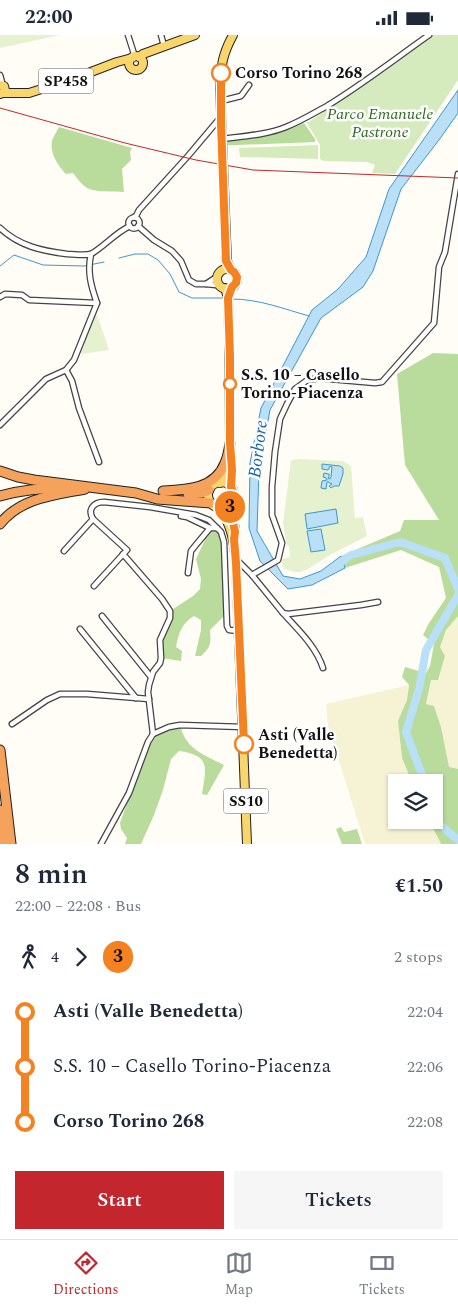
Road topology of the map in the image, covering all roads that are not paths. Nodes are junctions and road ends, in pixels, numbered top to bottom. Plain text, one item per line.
1 (128, 35) edge
2 (161, 35) edge
3 (226, 35) edge
4 (233, 35) edge
5 (428, 35) edge
6 (191, 36) edge
7 (164, 46) junction
8 (226, 47) junction
9 (136, 60) junction
10 (249, 85) dead end
11 (1, 87) edge
12 (220, 101) junction
13 (221, 117) junction
14 (222, 139) junction
15 (458, 174) edge
16 (134, 217) junction
17 (130, 226) junction
18 (138, 226) junction
19 (0, 228) edge
20 (90, 256) junction
21 (224, 279) junction
22 (0, 297) edge
23 (97, 303) junction
24 (66, 370) junction
25 (0, 425) edge
26 (230, 443) junction
27 (99, 462) dead end
28 (0, 471) edge
29 (220, 483) junction
30 (231, 487) junction
31 (92, 488) junction
32 (209, 490) junction
33 (163, 491) junction
34 (136, 493) junction
35 (0, 496) edge
36 (211, 503) junction
37 (230, 504) junction
38 (220, 508) junction
39 (181, 516) dead end
40 (94, 519) junction
41 (0, 525) edge
42 (210, 528) junction
43 (217, 528) junction
44 (234, 539) junction
45 (64, 551) dead end
46 (123, 554) junction
47 (236, 563) junction
48 (188, 573) dead end
49 (255, 574) junction
50 (94, 586) dead end
51 (378, 602) dead end
52 (283, 613) junction
53 (102, 617) dead end
54 (80, 629) dead end
55 (239, 631) junction
56 (323, 668) dead end
57 (151, 677) junction
58 (136, 698) junction
59 (149, 699) junction
60 (12, 724) dead end
61 (243, 727) junction
62 (153, 734) junction
63 (0, 750) edge
64 (0, 810) edge
65 (4, 844) edge
66 (11, 844) edge
67 (101, 844) edge
68 (247, 844) edge

1 - 9 street
2 - 7 street
3 - 8 main road
4 - 8 main road
5 - 14 street
6 - 7 main road
7 - 9 main road
8 - 12 main road
9 - 11 main road, SP458
10 - 12 street
12 - 13 main road
13 - 14 main road
13 - 16 street
14 - 21 main road
15 - 49 street
16 - 17 street
16 - 18 street
17 - 18 street
17 - 20 street
18 - 21 street
19 - 20 street
20 - 23 street
21 - 26 main road
22 - 23 street
23 - 24 street
24 - 25 street
24 - 27 street
26 - 29 main road
26 - 30 main road
26 - 33 highway
28 - 31 highway
29 - 30 main road
29 - 32 main road
30 - 37 main road
31 - 34 highway
31 - 35 highway
31 - 41 highway
32 - 33 highway
32 - 36 main road
33 - 34 highway
34 - 36 highway
36 - 38 main road
37 - 38 main road
37 - 44 main road
38 - 44 main road
39 - 42 street
40 - 43 street
40 - 45 street
40 - 46 street
42 - 43 street
42 - 48 street
43 - 55 street
44 - 47 main road, SS10
46 - 50 street
46 - 57 street
47 - 49 street
47 - 55 main road, SS10
49 - 52 street
51 - 52 street
52 - 56 street
53 - 57 street
54 - 58 street
55 - 61 main road, SS10
57 - 59 street
58 - 59 street
58 - 60 street
59 - 62 street
61 - 62 street
61 - 68 main road, SS10
62 - 67 street
63 - 66 highway
64 - 65 highway

